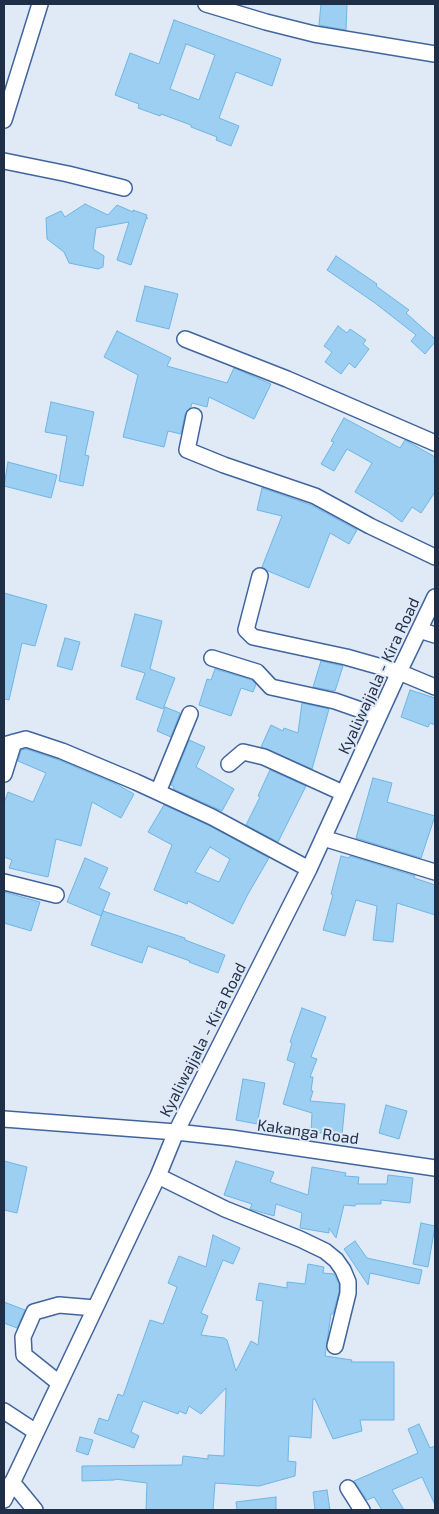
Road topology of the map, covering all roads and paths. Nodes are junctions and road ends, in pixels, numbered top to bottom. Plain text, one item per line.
1 (40, 4) edge
2 (206, 4) edge
3 (435, 54) edge
4 (4, 120) edge
5 (4, 161) edge
6 (124, 188) dead end
7 (185, 339) dead end
8 (194, 416) dead end
9 (435, 443) edge
10 (435, 557) edge
11 (260, 576) dead end
12 (435, 597) edge
13 (420, 630) junction
14 (435, 635) edge
15 (212, 658) dead end
16 (399, 672) junction
17 (435, 687) edge
18 (190, 714) dead end
19 (378, 716) junction
20 (9, 743) edge
21 (230, 764) dead end
22 (4, 774) edge
23 (158, 792) junction
24 (343, 793) junction
25 (323, 838) junction
26 (309, 869) junction
27 (435, 872) edge
28 (4, 882) edge
29 (56, 895) dead end
30 (6, 1124) edge
31 (176, 1132) junction
32 (435, 1168) edge
33 (158, 1176) junction
34 (95, 1308) junction
35 (335, 1346) dead end
36 (59, 1383) junction
37 (4, 1411) edge
38 (36, 1432) junction
39 (12, 1482) junction
40 (348, 1488) dead end
41 (4, 1500) edge
42 (34, 1510) edge
43 (362, 1510) edge

1 - 4 street
2 - 3 street
5 - 6 street
7 - 9 street
8 - 10 street
11 - 16 street
12 - 13 street, Kyaliwajjala - Kira Road
13 - 14 street
13 - 16 street, Kyaliwajjala - Kira Road
15 - 19 street
16 - 17 street
16 - 19 street, Kyaliwajjala - Kira Road
18 - 23 street
19 - 24 street, Kyaliwajjala - Kira Road
20 - 22 street
20 - 23 street
21 - 24 street
23 - 26 street
24 - 25 street, Kyaliwajjala - Kira Road
25 - 26 street, Kyaliwajjala - Kira Road
25 - 27 street
26 - 31 street, Kyaliwajjala - Kira Road
28 - 29 street
30 - 31 street, Kakanga Road
31 - 32 street, Kakanga Road
31 - 33 street, Kyaliwajjala - Kira Road
33 - 34 street, Kyaliwajjala - Kira Road
33 - 35 street
34 - 36 street, Kyaliwajjala - Kira Road
34 - 36 street
36 - 38 street, Kyaliwajjala - Kira Road
37 - 38 street
38 - 39 street, Kyaliwajjala - Kira Road
39 - 41 street, Kyaliwajjala - Kira Road
39 - 42 street
40 - 43 street

